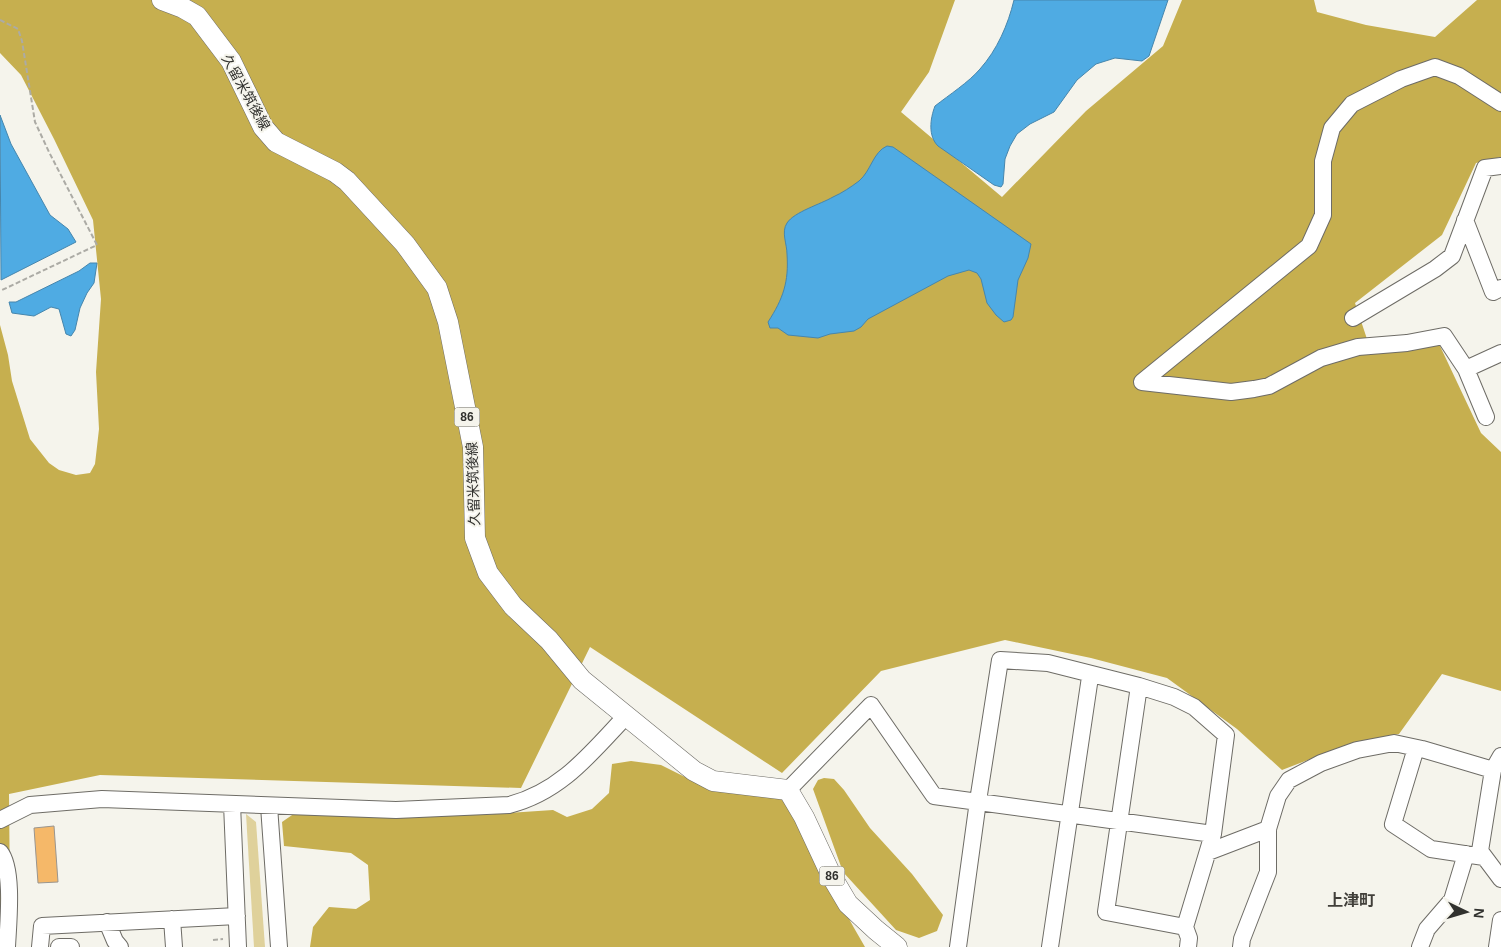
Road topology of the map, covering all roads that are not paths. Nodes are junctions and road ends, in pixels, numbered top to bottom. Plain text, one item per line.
1 (162, 0) edge
2 (1501, 103) edge
3 (1501, 166) edge
4 (1465, 220) junction
5 (1501, 288) edge
6 (1352, 318) dead end
7 (1501, 353) edge
8 (1466, 369) junction
9 (1486, 417) dead end
10 (1090, 677) dead end
11 (1140, 686) junction
12 (626, 716) junction
13 (1416, 748) junction
14 (1501, 756) edge
15 (1493, 770) junction
16 (788, 790) junction
17 (978, 801) junction
18 (232, 804) junction
19 (269, 806) junction
20 (1069, 813) junction
21 (0, 820) edge
22 (1119, 820) junction
23 (1268, 829) junction
24 (1213, 834) junction
25 (0, 852) edge
26 (1208, 852) junction
27 (1466, 854) junction
28 (1484, 857) junction
29 (1501, 879) edge
30 (237, 916) junction
31 (172, 919) junction
32 (1501, 920) edge
33 (107, 922) junction
34 (1185, 927) junction
35 (7, 947) edge
36 (40, 947) edge
37 (59, 947) edge
38 (72, 947) edge
39 (120, 947) edge
40 (174, 947) edge
41 (238, 947) edge
42 (279, 947) edge
43 (897, 947) edge
44 (958, 947) edge
45 (1050, 947) edge
46 (1188, 947) edge
47 (1240, 947) edge
48 (1420, 947) edge
49 (1497, 947) edge

1 - 12 main road, 久留米筑後線 / 86
2 - 8 street
3 - 4 street
4 - 5 street
4 - 6 street
7 - 8 street
8 - 9 street
10 - 20 street
11 - 17 street
11 - 22 street
11 - 24 street
12 - 16 main road, 久留米筑後線 / 86
12 - 19 street
13 - 15 street
13 - 23 street
13 - 27 street
14 - 15 street
15 - 28 street
16 - 17 street
16 - 43 main road, 86
17 - 20 street
17 - 44 street
18 - 19 street
18 - 21 street
18 - 30 street
19 - 42 street
20 - 22 street
20 - 45 street
22 - 24 street
22 - 34 street
23 - 26 street
23 - 47 street
24 - 26 street
25 - 35 street
26 - 34 street
27 - 28 street
27 - 48 street
28 - 29 street
30 - 31 street
30 - 41 street
31 - 33 street
31 - 40 street
32 - 49 street
33 - 36 street
33 - 39 street
34 - 46 street
37 - 38 street

